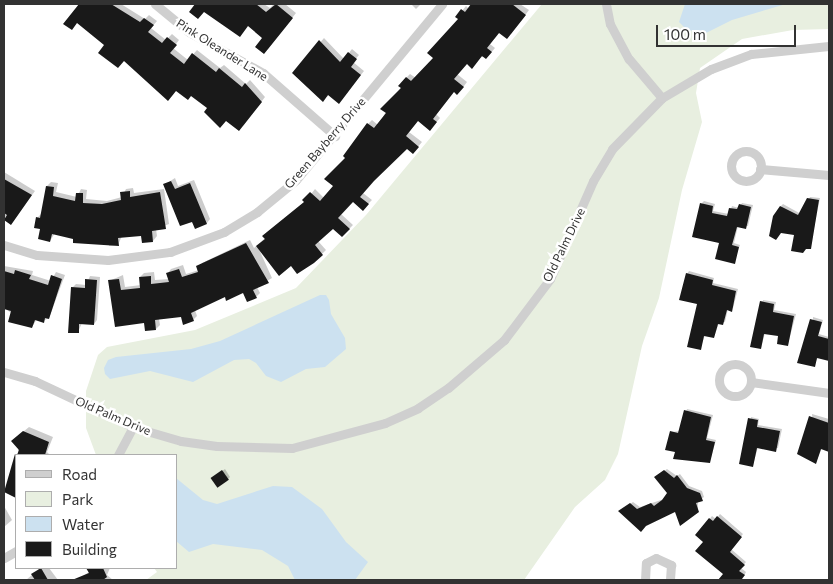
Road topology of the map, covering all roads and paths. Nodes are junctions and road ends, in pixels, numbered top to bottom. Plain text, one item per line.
1 (155, 4) edge
2 (442, 4) edge
3 (606, 4) edge
4 (829, 46) edge
5 (662, 98) junction
6 (335, 136) junction
7 (760, 169) dead end
8 (829, 175) edge
9 (4, 245) edge
10 (4, 372) edge
11 (751, 382) dead end
12 (829, 392) edge
13 (133, 427) junction
14 (119, 454) edge
15 (15, 552) edge
16 (4, 558) edge
17 (645, 580) edge
18 (670, 580) edge

1 - 6 street, Pink Oleander Lane
2 - 6 street, Green Bayberry Drive
3 - 5 street
4 - 5 street, Old Palm Drive
5 - 13 street, Old Palm Drive
6 - 9 street, Green Bayberry Drive
7 - 8 street
10 - 13 street, Old Palm Drive
11 - 12 street
13 - 14 street
15 - 16 street
17 - 18 street

